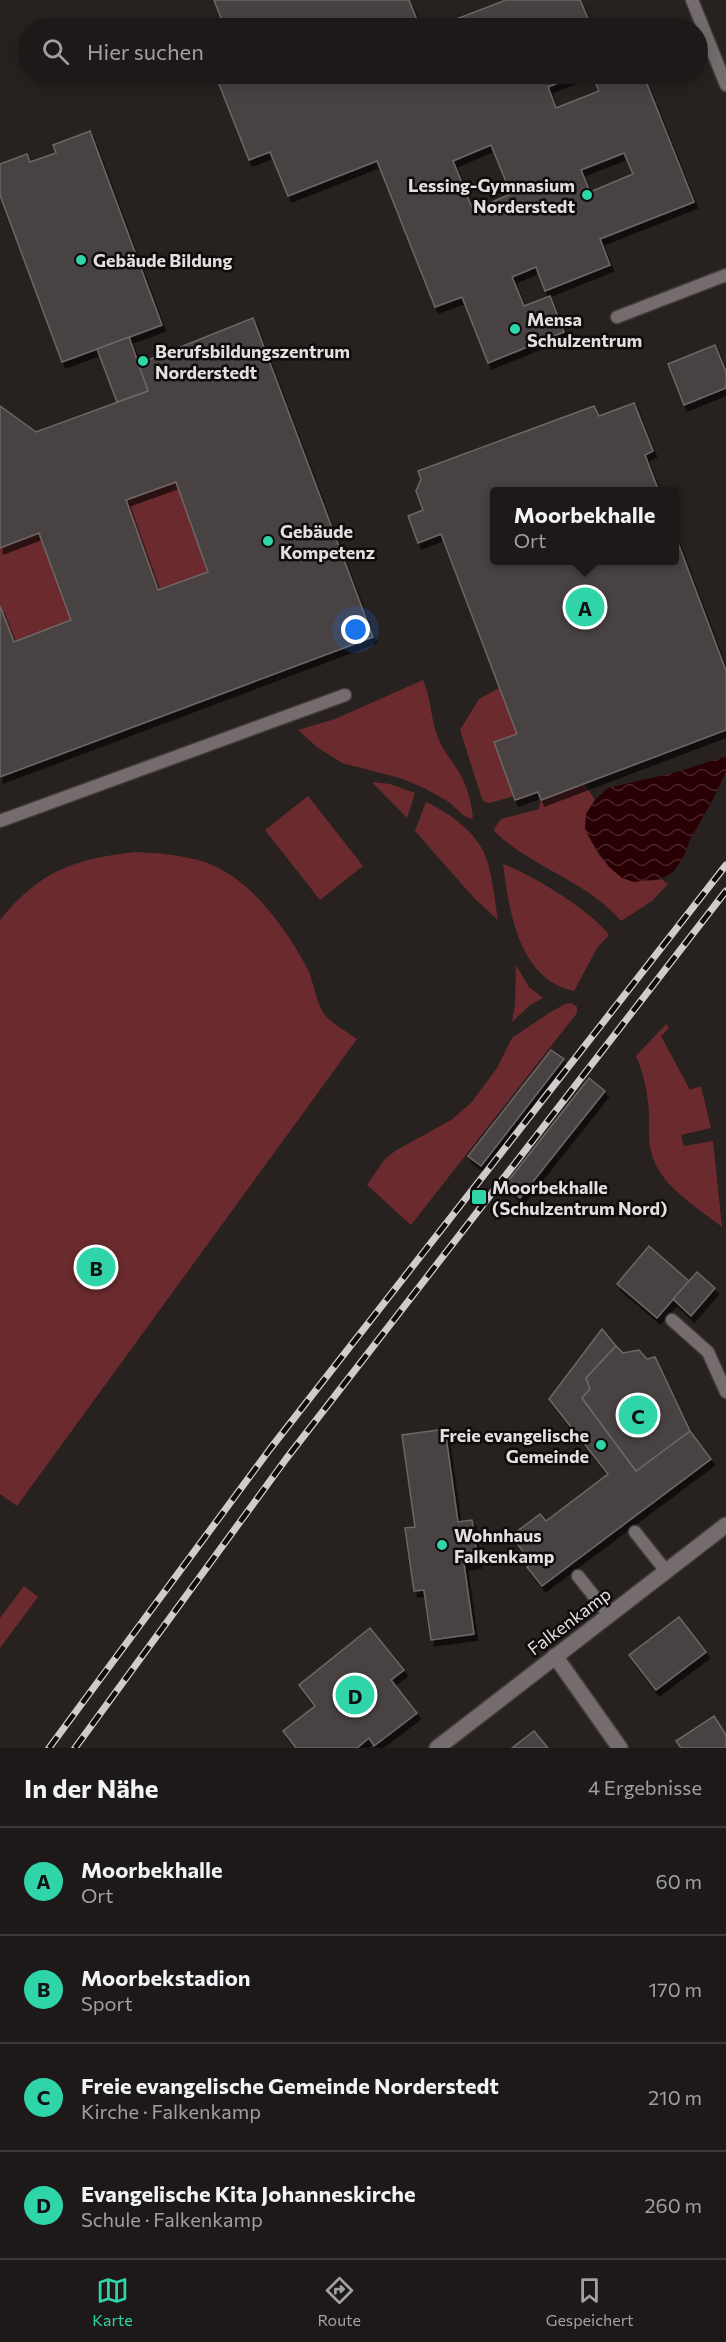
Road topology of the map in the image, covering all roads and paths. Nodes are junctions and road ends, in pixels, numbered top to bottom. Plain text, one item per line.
1 (692, 0) edge
2 (699, 18) edge
3 (708, 40) edge
4 (726, 85) edge
5 (726, 275) edge
6 (617, 317) dead end
7 (345, 695) dead end
8 (0, 821) edge
9 (672, 1320) dead end
10 (726, 1392) edge
11 (726, 1526) edge
12 (635, 1532) dead end
13 (666, 1571) junction
14 (579, 1576) dead end
15 (609, 1615) junction
16 (555, 1656) junction
17 (437, 1748) edge
18 (620, 1748) edge

1 - 2 lane
3 - 4 lane
5 - 6 lane
7 - 8 lane
9 - 10 lane
11 - 13 street, Falkenkamp
12 - 13 lane
13 - 15 street, Falkenkamp
14 - 15 lane
15 - 16 street, Falkenkamp
16 - 17 street, Falkenkamp
16 - 18 street

